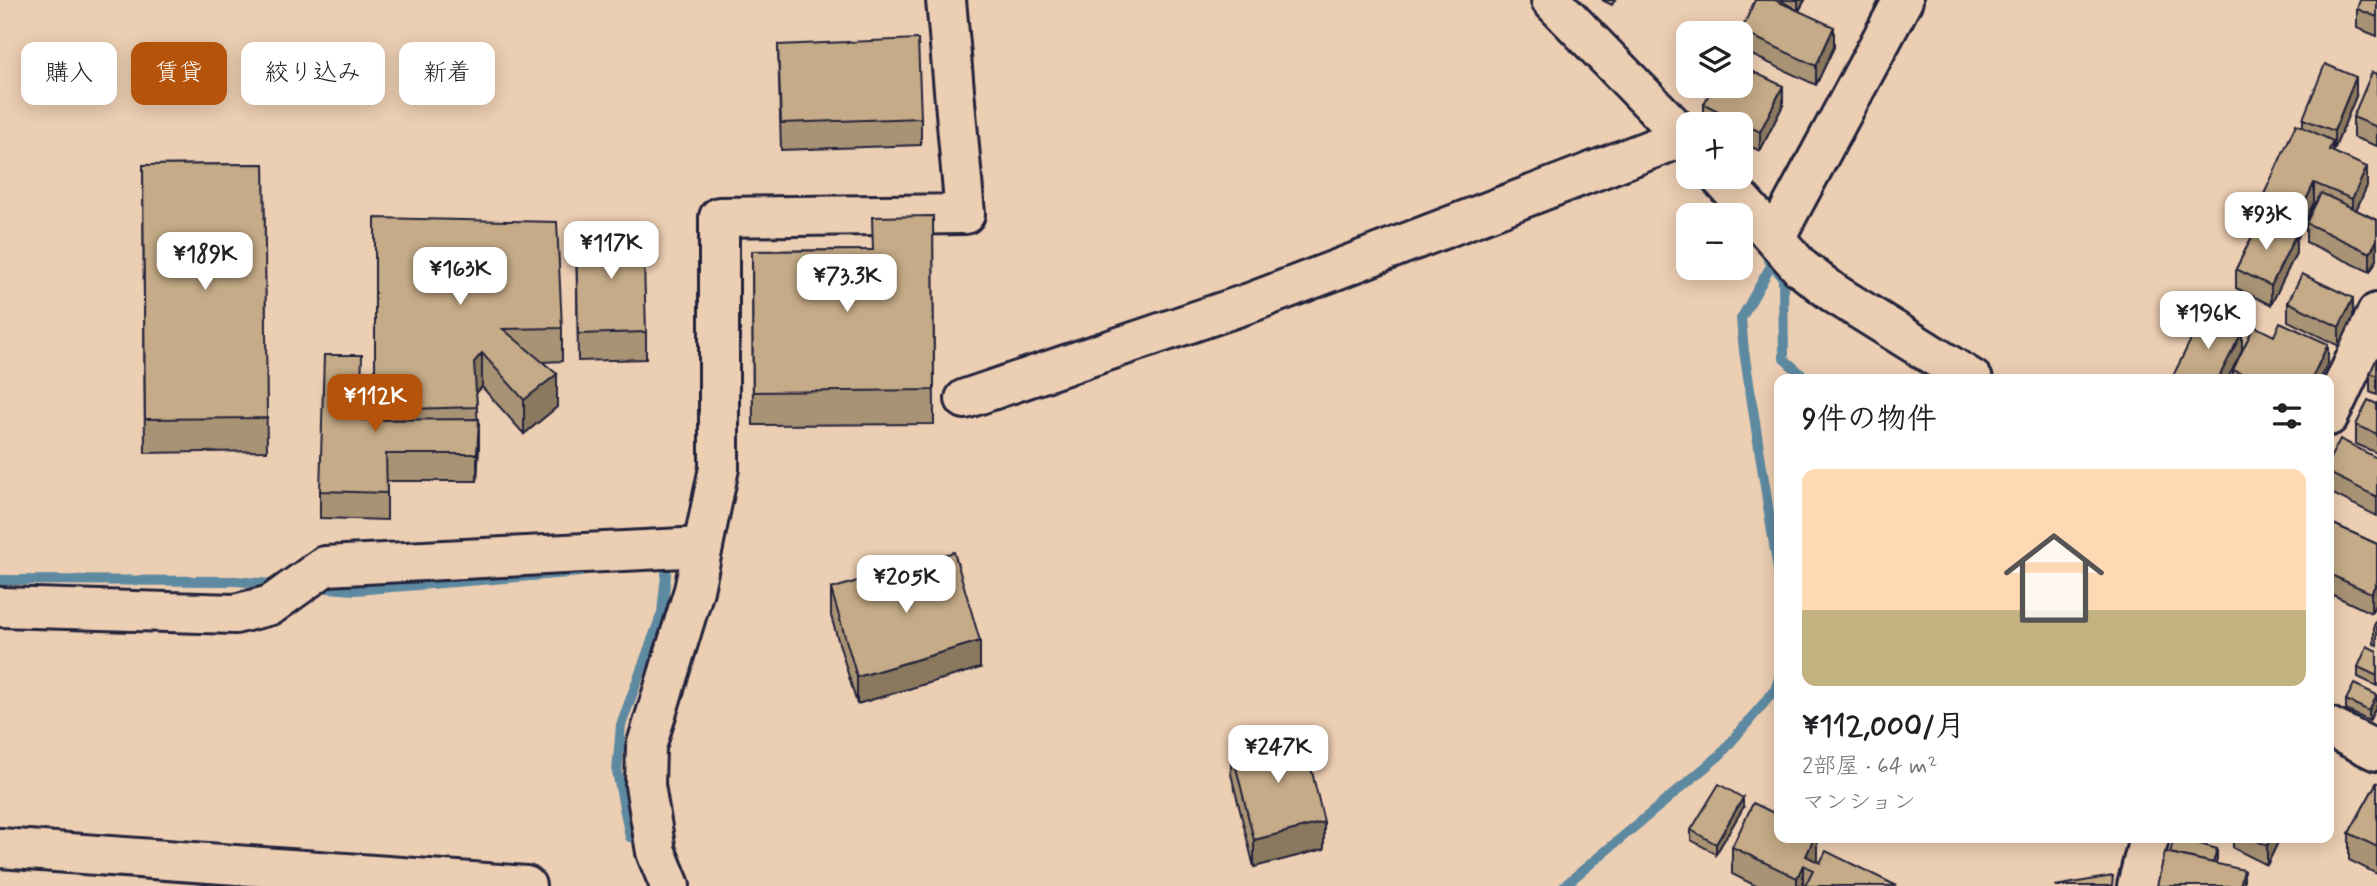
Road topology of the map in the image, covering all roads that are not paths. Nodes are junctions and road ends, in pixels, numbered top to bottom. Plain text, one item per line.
1 (946, 0) edge
2 (1551, 0) edge
3 (1903, 0) edge
4 (1675, 142) edge
5 (1731, 189) edge
6 (1775, 238) junction
7 (2377, 313) edge
8 (1963, 374) edge
9 (965, 399) dead end
10 (2334, 404) edge
11 (703, 547) junction
12 (0, 607) edge
13 (2334, 730) edge
14 (2377, 751) edge
15 (2149, 843) edge
16 (0, 848) edge
17 (526, 886) edge
18 (670, 886) edge
19 (2137, 886) edge

1 - 11 street
2 - 4 street
3 - 6 street
4 - 9 street
5 - 6 street
6 - 8 street
7 - 10 street
11 - 12 street
11 - 18 street
13 - 14 street
15 - 19 street
16 - 17 street

